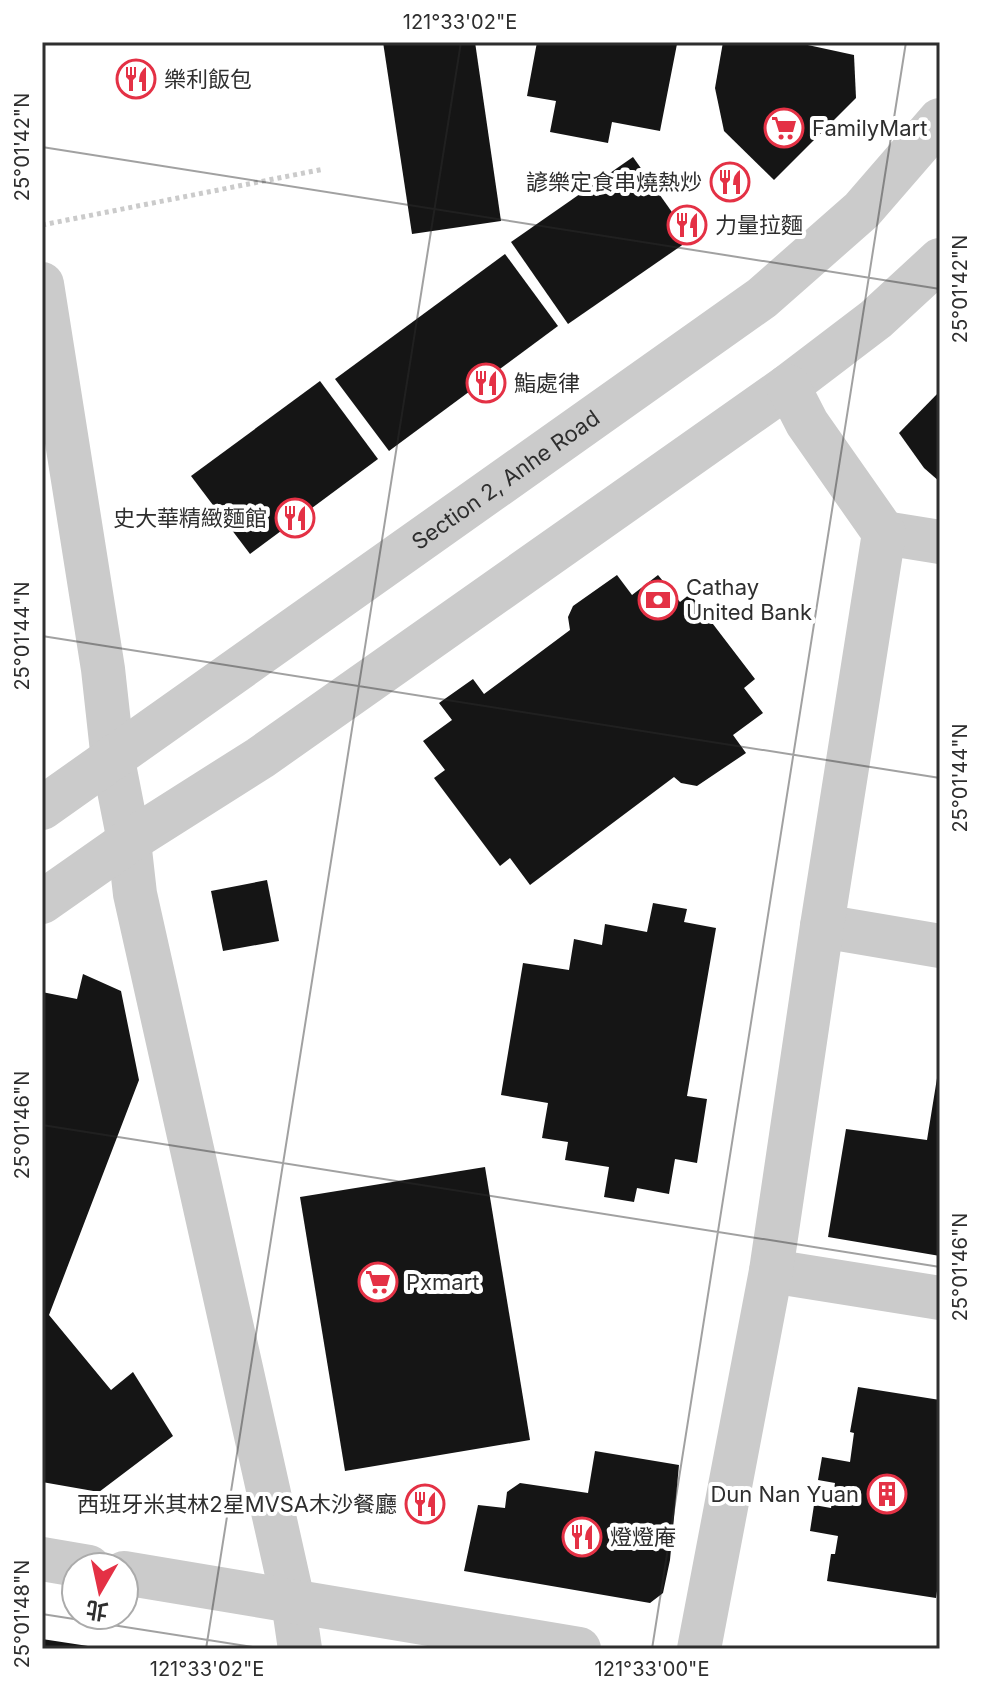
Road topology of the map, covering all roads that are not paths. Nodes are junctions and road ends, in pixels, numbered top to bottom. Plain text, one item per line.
1 (940, 120) edge
2 (940, 260) edge
3 (42, 284) edge
4 (49, 381) edge
5 (788, 386) junction
6 (884, 533) junction
7 (940, 542) edge
8 (113, 760) junction
9 (42, 808) edge
10 (129, 841) junction
11 (42, 902) edge
12 (822, 926) junction
13 (940, 946) edge
14 (771, 1271) junction
15 (940, 1298) edge
16 (140, 1576) edge
17 (293, 1601) junction
18 (300, 1649) edge
19 (579, 1649) edge
20 (699, 1649) edge

1 - 8 street, Section 2, Anhe Road
2 - 5 street
3 - 4 street
4 - 8 street
5 - 6 street
5 - 10 street
6 - 7 street
6 - 12 street
8 - 9 street, Section 2, Anhe Road
8 - 10 street
10 - 11 street
10 - 17 street
12 - 13 street
12 - 14 street
14 - 15 street
14 - 20 street
16 - 17 street
17 - 18 street
17 - 19 street

